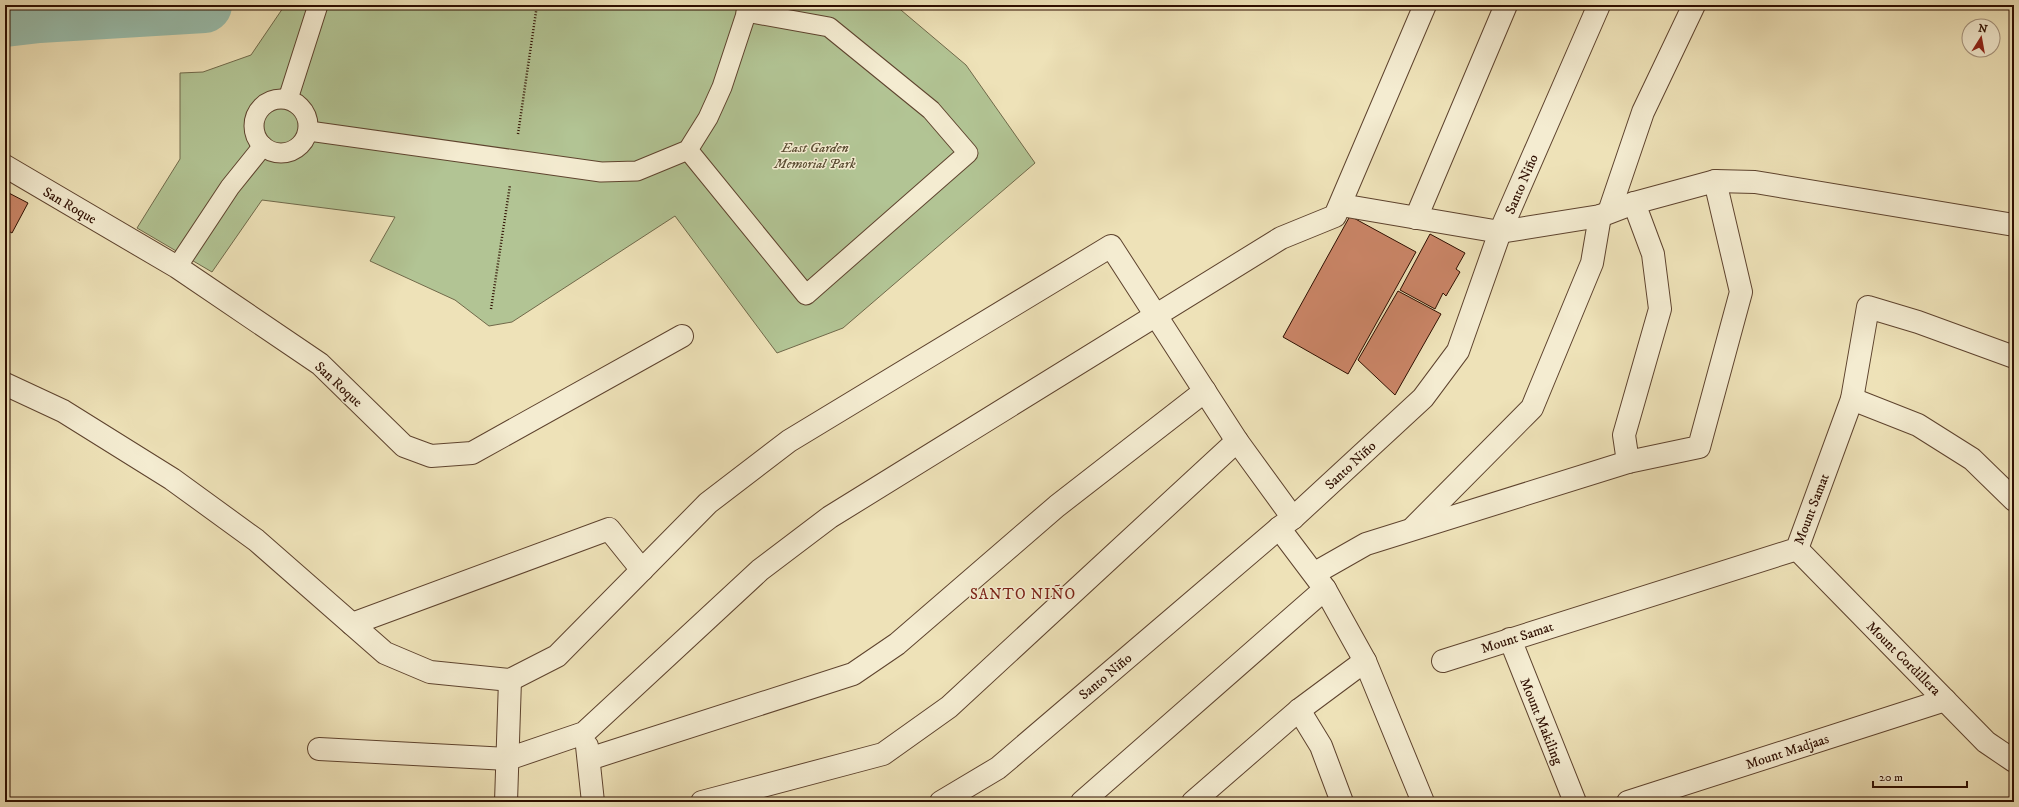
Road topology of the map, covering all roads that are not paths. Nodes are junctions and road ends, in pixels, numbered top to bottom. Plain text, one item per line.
1 (318, 5) edge
2 (1425, 5) edge
3 (1506, 5) edge
4 (1599, 5) edge
5 (1694, 5) edge
6 (747, 9) edge
7 (288, 99) junction
8 (308, 131) junction
9 (263, 146) junction
10 (688, 150) junction
11 (5, 166) edge
12 (1715, 182) junction
13 (1634, 203) junction
14 (1341, 205) junction
15 (1604, 214) junction
16 (1416, 218) junction
17 (2014, 225) edge
18 (1500, 232) junction
19 (177, 267) junction
20 (1154, 316) junction
21 (682, 336) dead end
22 (2014, 357) edge
23 (5, 384) edge
24 (1205, 390) junction
25 (1852, 399) junction
26 (1237, 441) junction
27 (1628, 462) junction
28 (2014, 500) edge
29 (1286, 523) junction
30 (1412, 530) junction
31 (1797, 550) junction
32 (642, 570) junction
33 (1320, 581) junction
34 (352, 624) junction
35 (1510, 639) junction
36 (1364, 661) junction
37 (1443, 661) dead end
38 (510, 680) junction
39 (1945, 700) junction
40 (1299, 710) junction
41 (584, 733) junction
42 (318, 749) dead end
43 (508, 759) junction
44 (589, 759) junction
45 (2014, 761) edge
46 (506, 802) edge
47 (593, 802) edge
48 (702, 802) edge
49 (941, 802) edge
50 (1082, 802) edge
51 (1193, 802) edge
52 (1342, 802) edge
53 (1423, 802) edge
54 (1575, 802) edge
55 (1628, 802) edge

1 - 7 lane
2 - 14 street
3 - 16 street
4 - 18 street, Santo Niño
5 - 15 street
6 - 10 lane
6 - 10 lane
7 - 8 lane
7 - 9 lane
8 - 9 lane
8 - 10 lane
9 - 19 lane
11 - 19 street, San Roque
12 - 13 street
12 - 17 street
12 - 27 street
13 - 15 street
13 - 27 street
14 - 16 street
14 - 20 street
15 - 18 street
15 - 30 street
16 - 18 street
18 - 29 street, Santo Niño
19 - 21 street, San Roque
20 - 24 street
20 - 32 street
20 - 41 street
22 - 25 street, Mount Samat
23 - 34 street
24 - 26 street
24 - 44 street
25 - 28 street
25 - 31 street, Mount Samat
26 - 29 street
26 - 48 street
27 - 30 street
29 - 33 street
29 - 49 street, Santo Niño
30 - 33 street
31 - 35 street, Mount Samat
31 - 39 street, Mount Cordillera
32 - 34 street
32 - 38 street
33 - 36 street
33 - 50 street
34 - 38 street
35 - 37 street, Mount Samat
35 - 54 street, Mount Makiling
36 - 40 street
36 - 53 street
38 - 43 street
39 - 45 street, Mount Cordillera
39 - 55 street, Mount Madjaas
40 - 51 street
40 - 52 street
41 - 43 street
41 - 44 street
42 - 43 street
43 - 46 street
44 - 47 street

